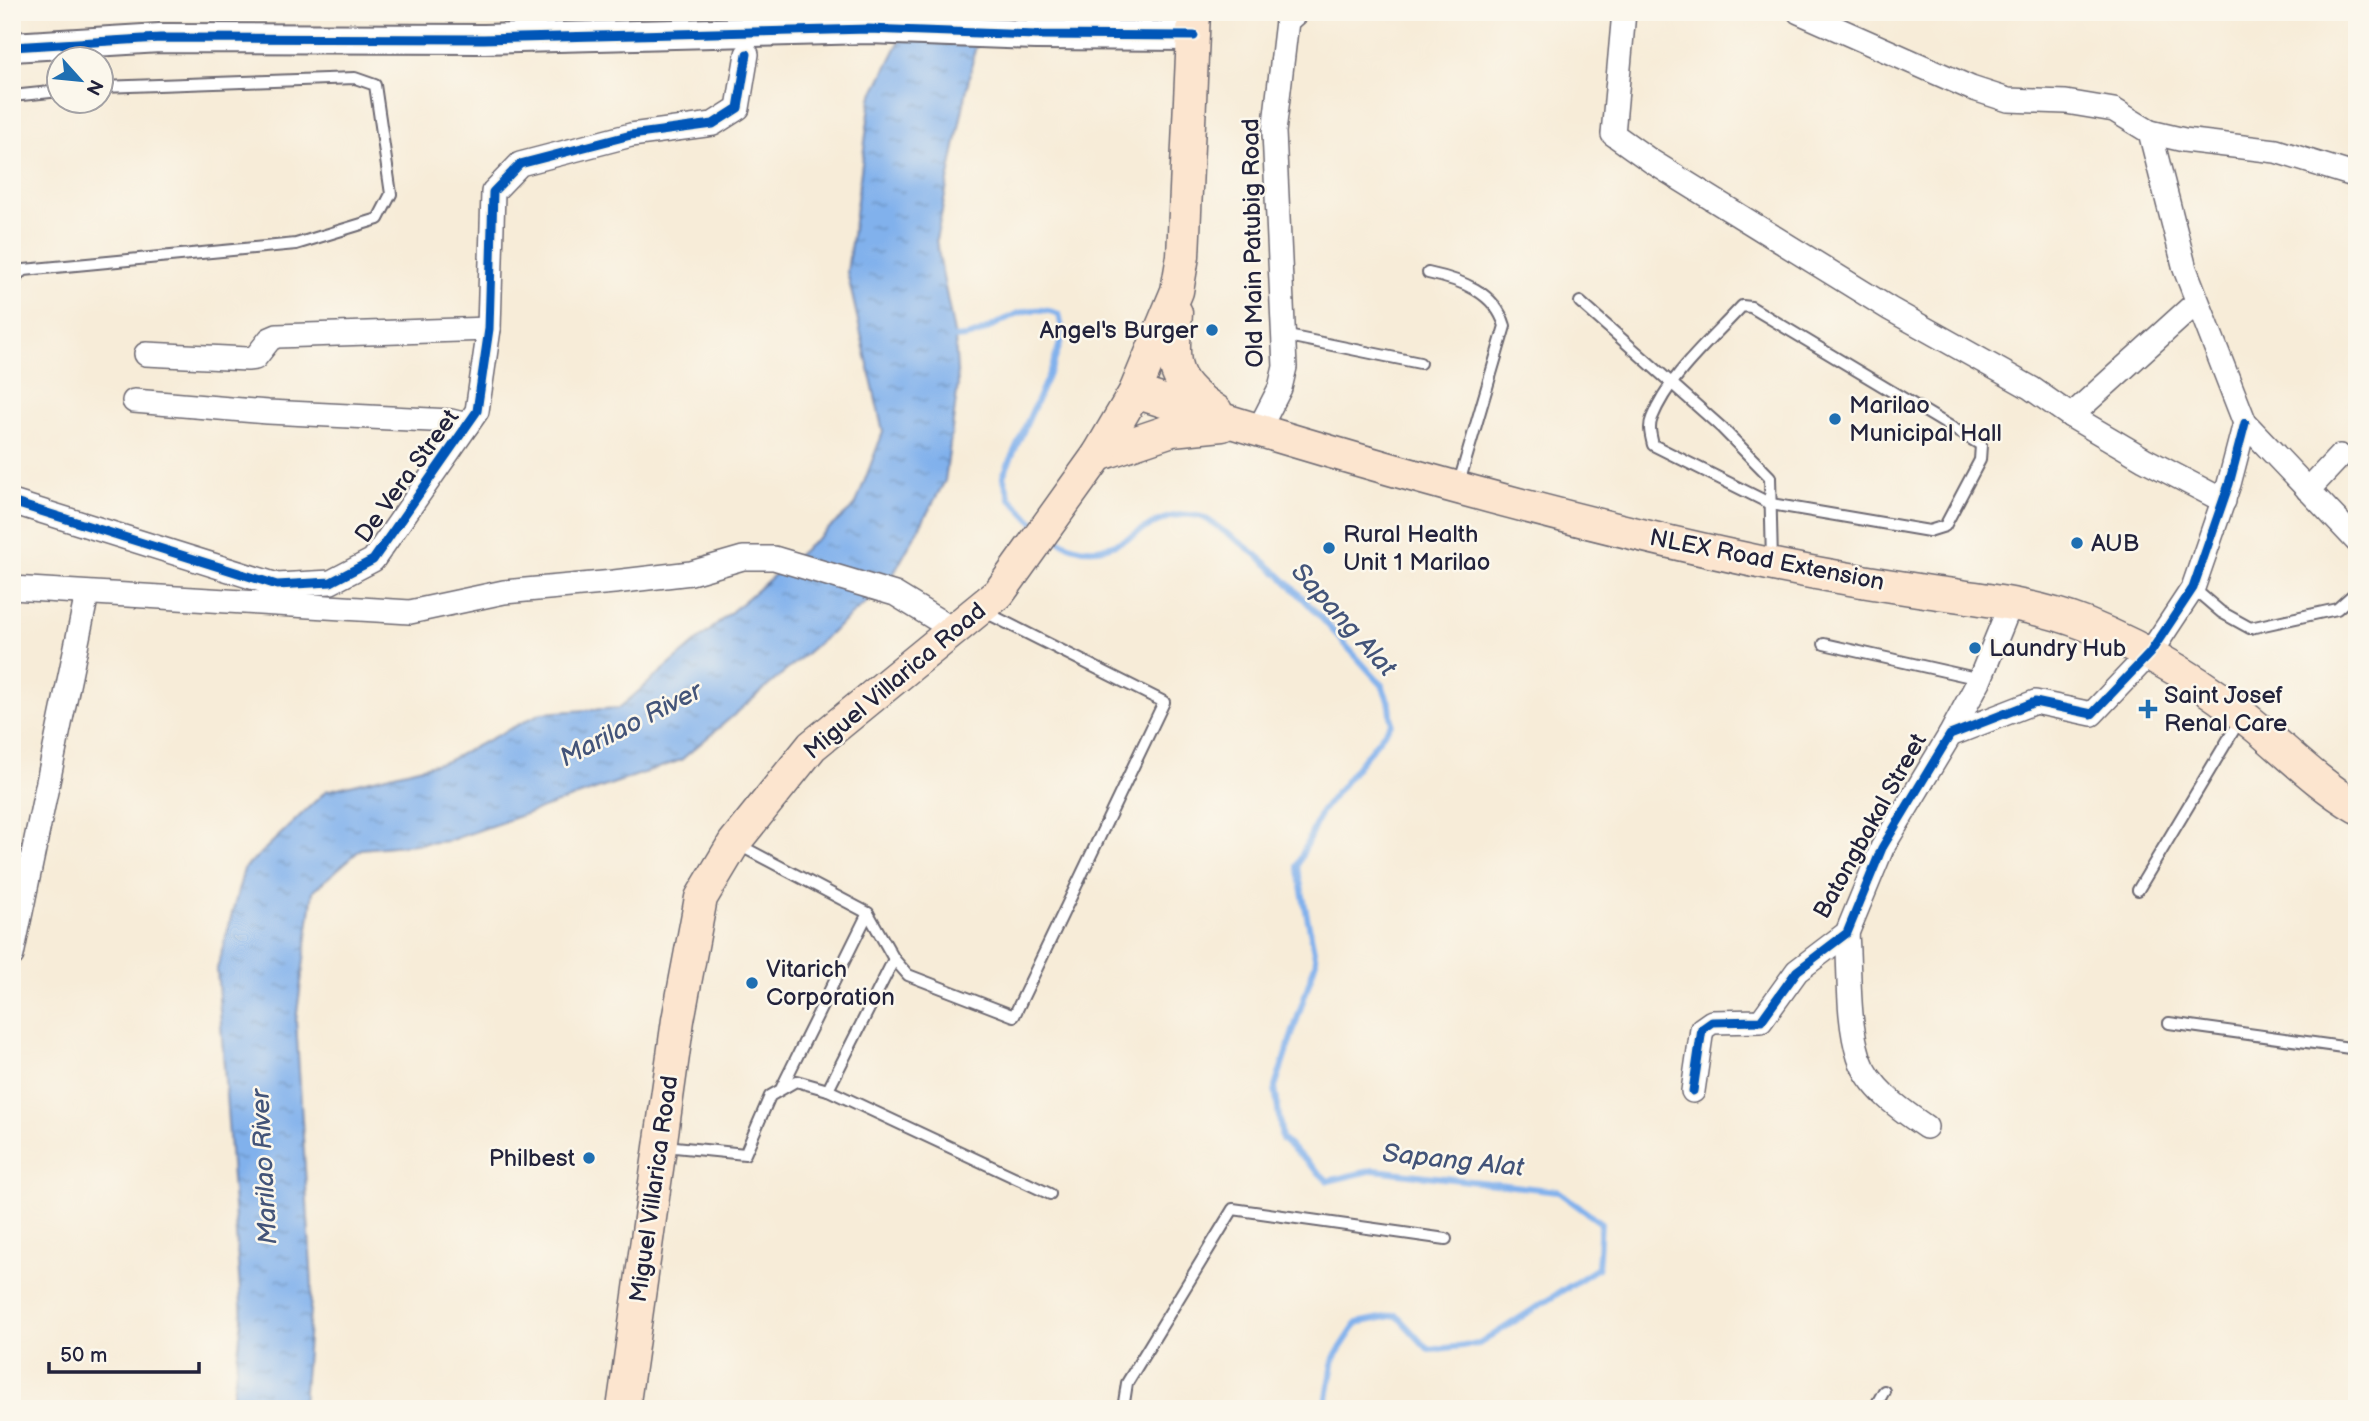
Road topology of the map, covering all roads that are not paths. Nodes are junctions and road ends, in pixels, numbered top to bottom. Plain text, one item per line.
1 (1297, 12) edge
2 (1624, 12) edge
3 (1799, 12) edge
4 (1194, 24) edge
5 (12, 47) edge
6 (747, 54) dead end
7 (116, 87) edge
8 (46, 92) edge
9 (12, 96) edge
10 (2150, 132) junction
11 (2357, 176) edge
12 (1428, 273) dead end
13 (15, 274) edge
14 (1177, 291) junction
15 (12, 293) edge
16 (1580, 302) dead end
17 (2197, 302) junction
18 (489, 329) junction
19 (1283, 335) junction
20 (146, 354) dead end
21 (1420, 363) dead end
22 (1672, 384) junction
23 (1135, 392) junction
24 (134, 401) dead end
25 (2071, 416) junction
26 (2245, 423) junction
27 (467, 425) junction
28 (1248, 428) junction
29 (1098, 455) junction
30 (2340, 456) dead end
31 (1458, 486) junction
32 (2308, 490) junction
33 (2224, 501) junction
34 (12, 502) edge
35 (1771, 505) junction
36 (2357, 541) edge
37 (1772, 564) junction
38 (12, 588) edge
39 (2193, 588) junction
40 (2357, 591) edge
41 (87, 594) junction
42 (2011, 603) junction
43 (979, 609) junction
44 (954, 630) junction
45 (1824, 643) dead end
46 (2150, 653) junction
47 (1980, 679) junction
48 (2242, 716) junction
49 (1950, 735) junction
50 (2357, 807) edge
51 (734, 843) junction
52 (2138, 890) dead end
53 (868, 913) junction
54 (1847, 933) junction
55 (12, 955) edge
56 (894, 959) junction
57 (2169, 1023) dead end
58 (2357, 1049) edge
59 (782, 1087) junction
60 (828, 1090) junction
61 (1693, 1091) dead end
62 (1926, 1127) dead end
63 (660, 1145) junction
64 (1050, 1194) dead end
65 (1447, 1239) dead end
66 (1884, 1391) dead end
67 (623, 1409) edge
68 (1123, 1409) edge
69 (1874, 1409) edge

1 - 19 street, Old Main Patubig Road
2 - 25 street
3 - 10 street
4 - 5 street
4 - 14 main road, Miguel Villarica Road
6 - 18 street, De Vera Street
7 - 13 lane
8 - 9 lane
10 - 11 street
10 - 17 street
12 - 31 lane
13 - 15 lane
14 - 23 main road, Miguel Villarica Road
14 - 28 main road
16 - 22 lane
17 - 25 street
17 - 26 street
18 - 20 street
18 - 27 street, De Vera Street
19 - 21 lane
19 - 28 street, Old Main Patubig Road
22 - 35 lane
22 - 35 lane
22 - 35 lane
23 - 28 main road, NLEX Road Extension
23 - 29 main road, Miguel Villarica Road
24 - 27 street
25 - 33 street
26 - 32 street
26 - 33 street, Batongbakal Street
27 - 34 street, De Vera Street
28 - 29 main road
28 - 31 main road, NLEX Road Extension
29 - 43 main road, Miguel Villarica Road
30 - 32 street
31 - 37 main road, NLEX Road Extension
32 - 36 street
33 - 39 street, Batongbakal Street
35 - 37 lane
37 - 42 main road, NLEX Road Extension
38 - 41 street
39 - 40 lane
39 - 46 street, Batongbakal Street
41 - 44 street
41 - 55 street
42 - 46 main road, NLEX Road Extension
42 - 47 street
43 - 44 main road, Miguel Villarica Road
43 - 56 lane
44 - 51 main road, Miguel Villarica Road
45 - 47 lane
46 - 48 main road, NLEX Road Extension
46 - 49 street, Batongbakal Street
47 - 49 street
48 - 50 main road, NLEX Road Extension
48 - 52 lane
49 - 54 street, Batongbakal Street
51 - 53 lane
51 - 63 main road, Miguel Villarica Road
53 - 56 lane
53 - 59 lane
54 - 61 street, Batongbakal Street
54 - 62 street
56 - 60 lane
57 - 58 lane
59 - 60 lane
59 - 63 lane
60 - 64 lane
63 - 67 main road, Miguel Villarica Road
65 - 68 lane
66 - 69 lane

